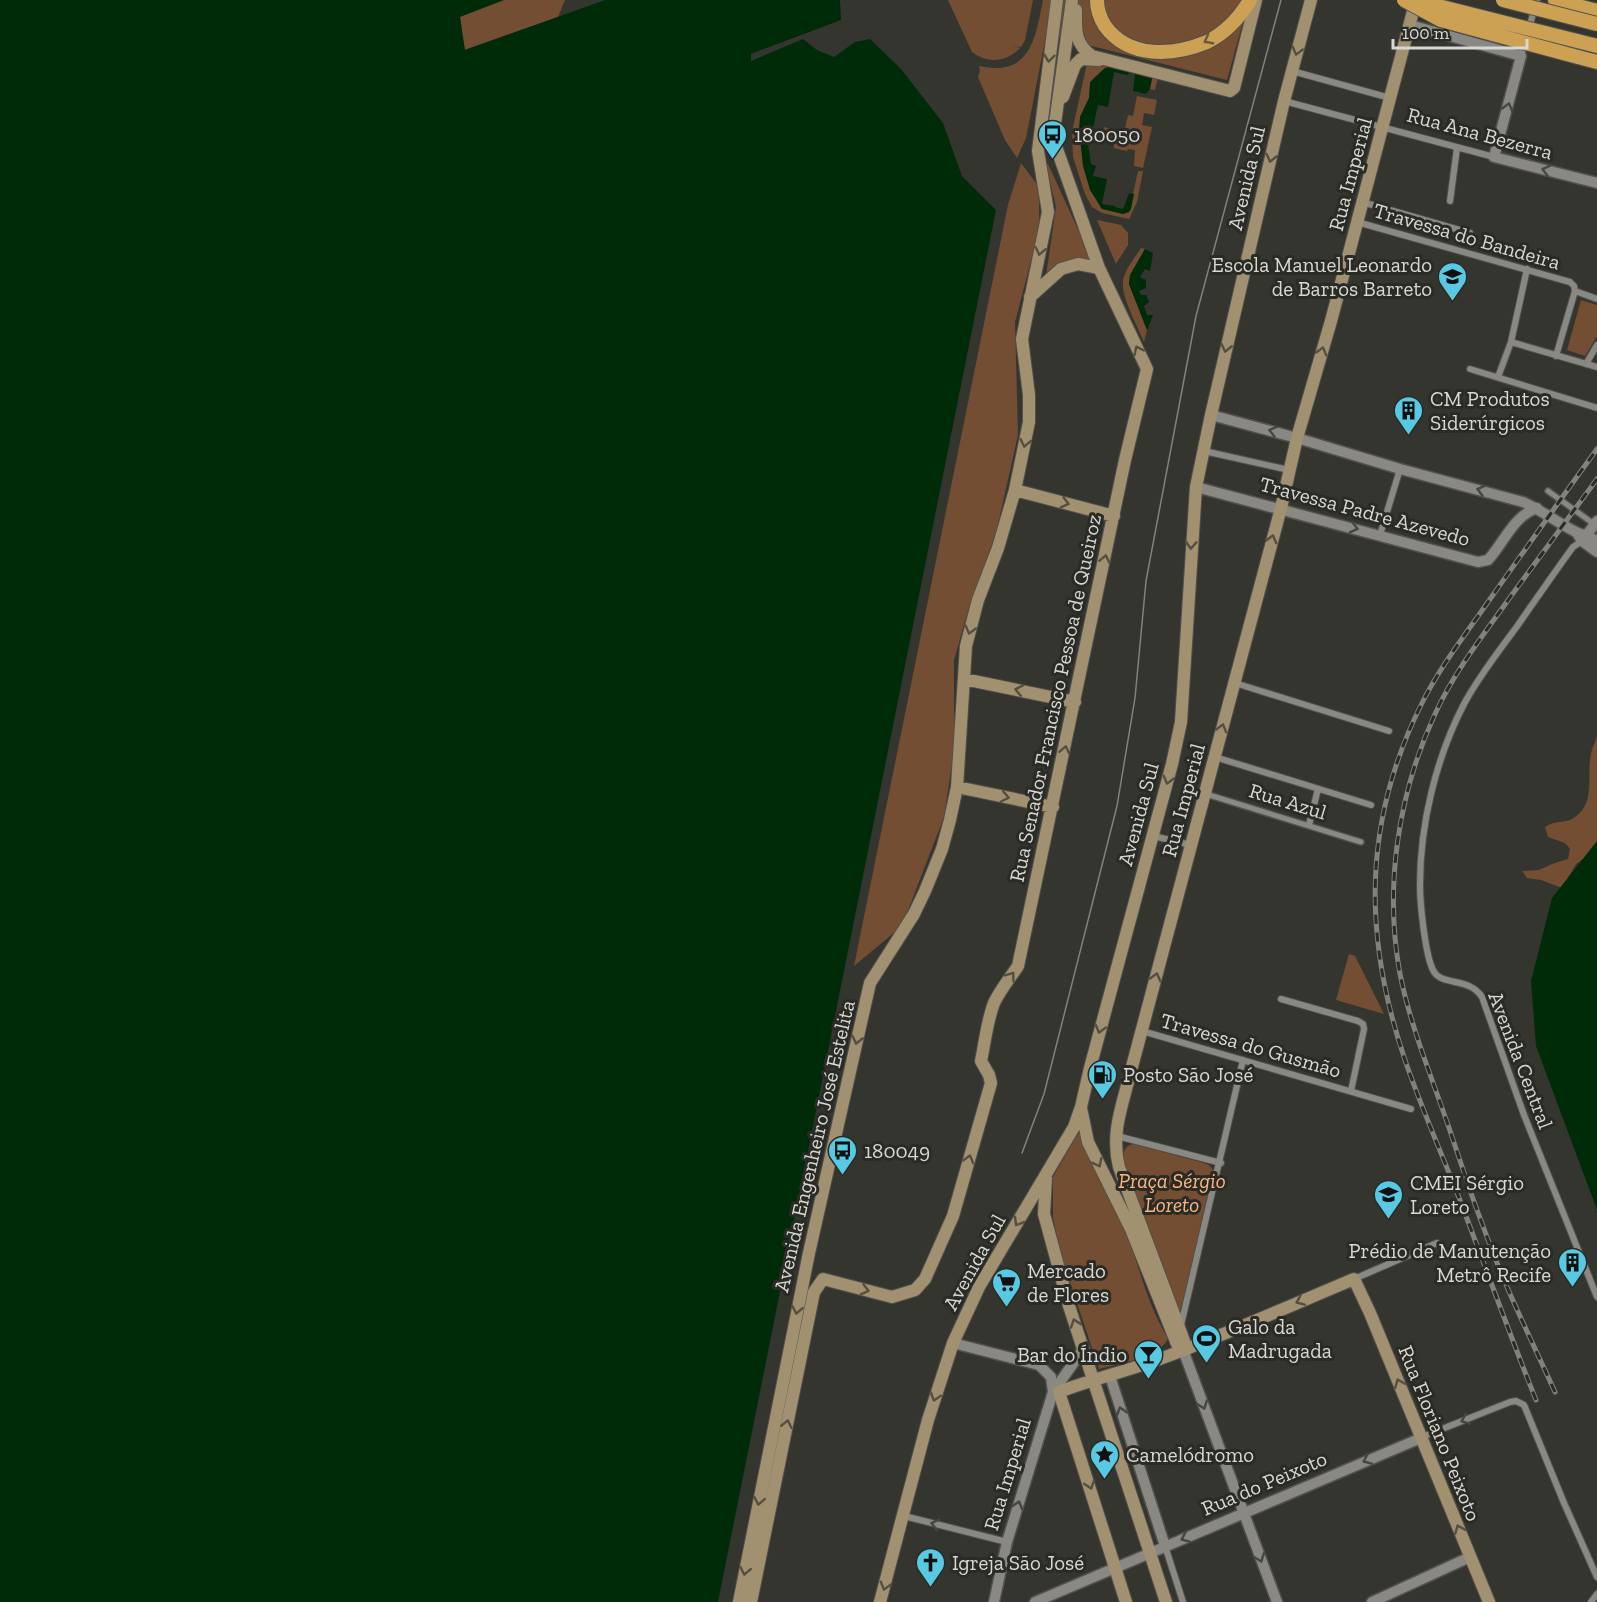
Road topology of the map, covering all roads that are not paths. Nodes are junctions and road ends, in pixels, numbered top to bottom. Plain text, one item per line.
1 (1057, 0) edge
2 (1072, 0) edge
3 (1078, 0) edge
4 (1098, 0) edge
5 (1250, 0) edge
6 (1256, 0) edge
7 (1311, 0) edge
8 (1404, 0) edge
9 (1415, 0) edge
10 (1503, 0) edge
11 (1537, 0) edge
12 (1555, 0) edge
13 (1597, 11) edge
14 (1597, 24) edge
15 (1410, 25) junction
16 (1597, 46) edge
17 (1521, 56) junction
18 (1115, 62) junction
19 (1597, 62) edge
20 (1292, 71) junction
21 (1390, 98) junction
22 (1284, 101) junction
23 (1056, 107) junction
24 (1382, 128) junction
25 (1457, 148) junction
26 (1494, 158) junction
27 (1597, 183) edge
28 (1450, 201) dead end
29 (1362, 202) junction
30 (1357, 222) junction
31 (1470, 232) dead end
32 (1100, 268) junction
33 (1527, 269) junction
34 (1575, 291) junction
35 (1030, 297) junction
36 (1597, 299) edge
37 (1511, 342) junction
38 (1597, 345) edge
39 (1556, 356) junction
40 (1587, 364) junction
41 (1597, 367) edge
42 (1470, 369) dead end
43 (1498, 377) junction
44 (1597, 408) edge
45 (1211, 415) junction
46 (1297, 438) junction
47 (1204, 451) junction
48 (1290, 470) junction
49 (1400, 470) junction
50 (1196, 487) junction
51 (1015, 490) junction
52 (1548, 491) dead end
53 (1281, 508) junction
54 (1537, 508) junction
55 (1114, 516) junction
56 (1596, 523) edge
57 (1380, 535) junction
58 (1590, 541) edge
59 (964, 679) junction
60 (1234, 683) junction
61 (1075, 702) junction
62 (1389, 731) dead end
63 (1214, 757) junction
64 (957, 787) junction
65 (1318, 789) junction
66 (1205, 793) junction
67 (1371, 805) dead end
68 (1053, 807) junction
69 (1309, 825) junction
70 (1153, 836) junction
71 (1361, 842) dead end
72 (1191, 845) junction
73 (1281, 999) dead end
74 (1141, 1031) junction
75 (1243, 1060) junction
76 (1351, 1091) junction
77 (1081, 1107) junction
78 (1411, 1109) dead end
79 (1115, 1136) junction
80 (1221, 1163) junction
81 (1047, 1171) junction
82 (1437, 1243) dead end
83 (809, 1253) junction
84 (1354, 1279) junction
85 (823, 1280) junction
86 (1597, 1297) edge
87 (1178, 1332) junction
88 (1204, 1341) junction
89 (953, 1343) junction
90 (1084, 1348) junction
91 (1183, 1350) junction
92 (1110, 1376) junction
93 (1093, 1379) junction
94 (1056, 1392) junction
95 (1421, 1438) junction
96 (1243, 1513) junction
97 (904, 1516) junction
98 (757, 1542) junction
99 (1007, 1542) junction
100 (1165, 1546) junction
101 (1150, 1552) junction
102 (1470, 1557) junction
103 (1116, 1567) junction
104 (1597, 1577) edge
105 (1597, 1594) edge
106 (1055, 1598) edge
107 (739, 1602) edge
108 (751, 1602) edge
109 (880, 1602) edge
110 (994, 1602) edge
111 (1035, 1602) edge
112 (1126, 1602) edge
113 (1166, 1602) edge
114 (1183, 1602) edge
115 (1277, 1602) edge
116 (1372, 1602) edge
117 (1489, 1602) edge
118 (1591, 1602) edge

1 -> 35 main road, Avenida Engenheiro José Estelita
2 - 23 main road, Rua Senador Francisco Pessoa de Queiroz
3 - 18 main road
5 -> 4 highway
6 - 18 main road
7 -> 20 main road, Avenida Sul
8 - 19 highway, bridge
9 - 15 main road, Rua Imperial
9 - 16 highway, bridge
10 - 14 highway, bridge
11 - 17 street
12 - 13 highway
15 - 17 street
15 - 21 main road, Rua Imperial
26 -> 17 street
18 - 23 main road
20 - 21 street
20 - 22 main road, Avenida Sul
21 - 24 main road, Rua Imperial
22 - 24 street, Rua Ana Bezerra
22 -> 45 main road, Avenida Sul
23 - 32 main road, Rua Senador Francisco Pessoa de Queiroz
24 - 25 street, Rua Ana Bezerra
24 - 29 main road, Rua Imperial
25 - 26 street, Rua Ana Bezerra
25 - 28 street
27 -> 26 street, Rua Ana Bezerra
29 - 30 main road, Rua Imperial
29 - 31 street
30 - 33 street, Travessa do Bandeira
46 -> 30 main road, Rua Imperial
32 - 35 main road
55 -> 32 main road, Rua Senador Francisco Pessoa de Queiroz
33 - 34 street, Travessa do Bandeira
33 - 37 street
34 - 36 street, Travessa do Bandeira
34 - 39 street
35 -> 51 main road, Avenida Engenheiro José Estelita
37 - 39 street
37 - 43 street
38 - 40 street
39 - 40 street
40 - 41 street
42 - 43 street
43 - 44 street
46 -> 45 street
45 - 47 main road, Avenida Sul
46 - 48 main road, Rua Imperial
46 - 49 street
47 - 48 street
47 - 50 main road, Avenida Sul
48 - 53 main road, Rua Imperial
54 -> 49 street
49 - 57 street
50 - 53 street, Travessa Padre Azevedo
50 -> 70 main road, Avenida Sul
51 -> 55 main road
51 -> 59 main road, Avenida Engenheiro José Estelita
52 - 56 street
53 -> 57 street, Travessa Padre Azevedo
60 -> 53 main road, Rua Imperial
54 - 57 street, Travessa Padre Azevedo
54 - 58 street
61 -> 55 main road, Rua Senador Francisco Pessoa de Queiroz
56 - 58 street
58 - 86 street, Avenida Central
61 -> 59 main road
59 - 64 main road, Avenida Engenheiro José Estelita
60 - 62 street
63 -> 60 main road, Rua Imperial
68 -> 61 main road, Rua Senador Francisco Pessoa de Queiroz
63 - 65 street
63 - 66 main road, Rua Imperial
64 -> 68 main road
64 -> 83 main road, Avenida Engenheiro José Estelita
65 - 67 street
65 - 69 street
66 - 69 street, Rua Azul
66 - 72 main road, Rua Imperial
85 -> 68 main road, Rua Senador Francisco Pessoa de Queiroz
69 - 71 street, Rua Azul
70 - 72 street
70 -> 77 main road, Avenida Sul
74 -> 72 main road, Rua Imperial
73 - 76 street, Travessa do Gusmão
74 - 75 street, Travessa do Gusmão
74 - 79 main road, Rua Imperial
75 - 76 street, Travessa do Gusmão
75 - 80 street
76 - 78 street, Travessa do Gusmão
77 - 81 main road, Avenida Sul
77 -> 87 main road, Rua Imperial
79 - 80 street
79 - 87 main road, Rua Imperial
80 - 87 street
81 -> 89 main road, Avenida Sul
90 -> 81 main road
82 - 84 street
83 - 85 main road
83 -> 98 main road, Avenida Engenheiro José Estelita
84 -> 88 main road
95 -> 84 main road, Rua Floriano Peixoto
98 -> 85 main road, Avenida Engenheiro José Estelita
87 - 88 main road
87 - 91 main road, Rua Imperial
88 - 91 main road
89 - 94 street
89 -> 97 main road, Avenida Sul
90 - 93 main road
90 - 94 street, Rua Imperial
91 - 92 main road
91 -> 96 street
92 - 93 main road
100 -> 92 street
93 - 94 main road
93 - 101 main road
99 -> 94 street, Rua Imperial
94 -> 103 main road
95 -> 96 street, Rua do Peixoto
102 -> 95 main road, Rua Floriano Peixoto
104 -> 95 street, Rua do Peixoto
96 -> 100 street, Rua do Peixoto
96 -> 115 street
99 -> 97 street
97 -> 109 main road, Avenida Sul
98 -> 107 main road
98 - 108 main road
99 - 110 street, Rua Imperial
100 - 101 street, Rua do Peixoto
100 - 114 street
101 - 103 street, Rua do Peixoto
101 - 113 main road
102 - 116 street
102 - 117 main road, Rua Floriano Peixoto
103 - 106 street, Rua do Peixoto
103 - 112 main road
105 - 118 street
106 - 111 street, Rua do Peixoto

